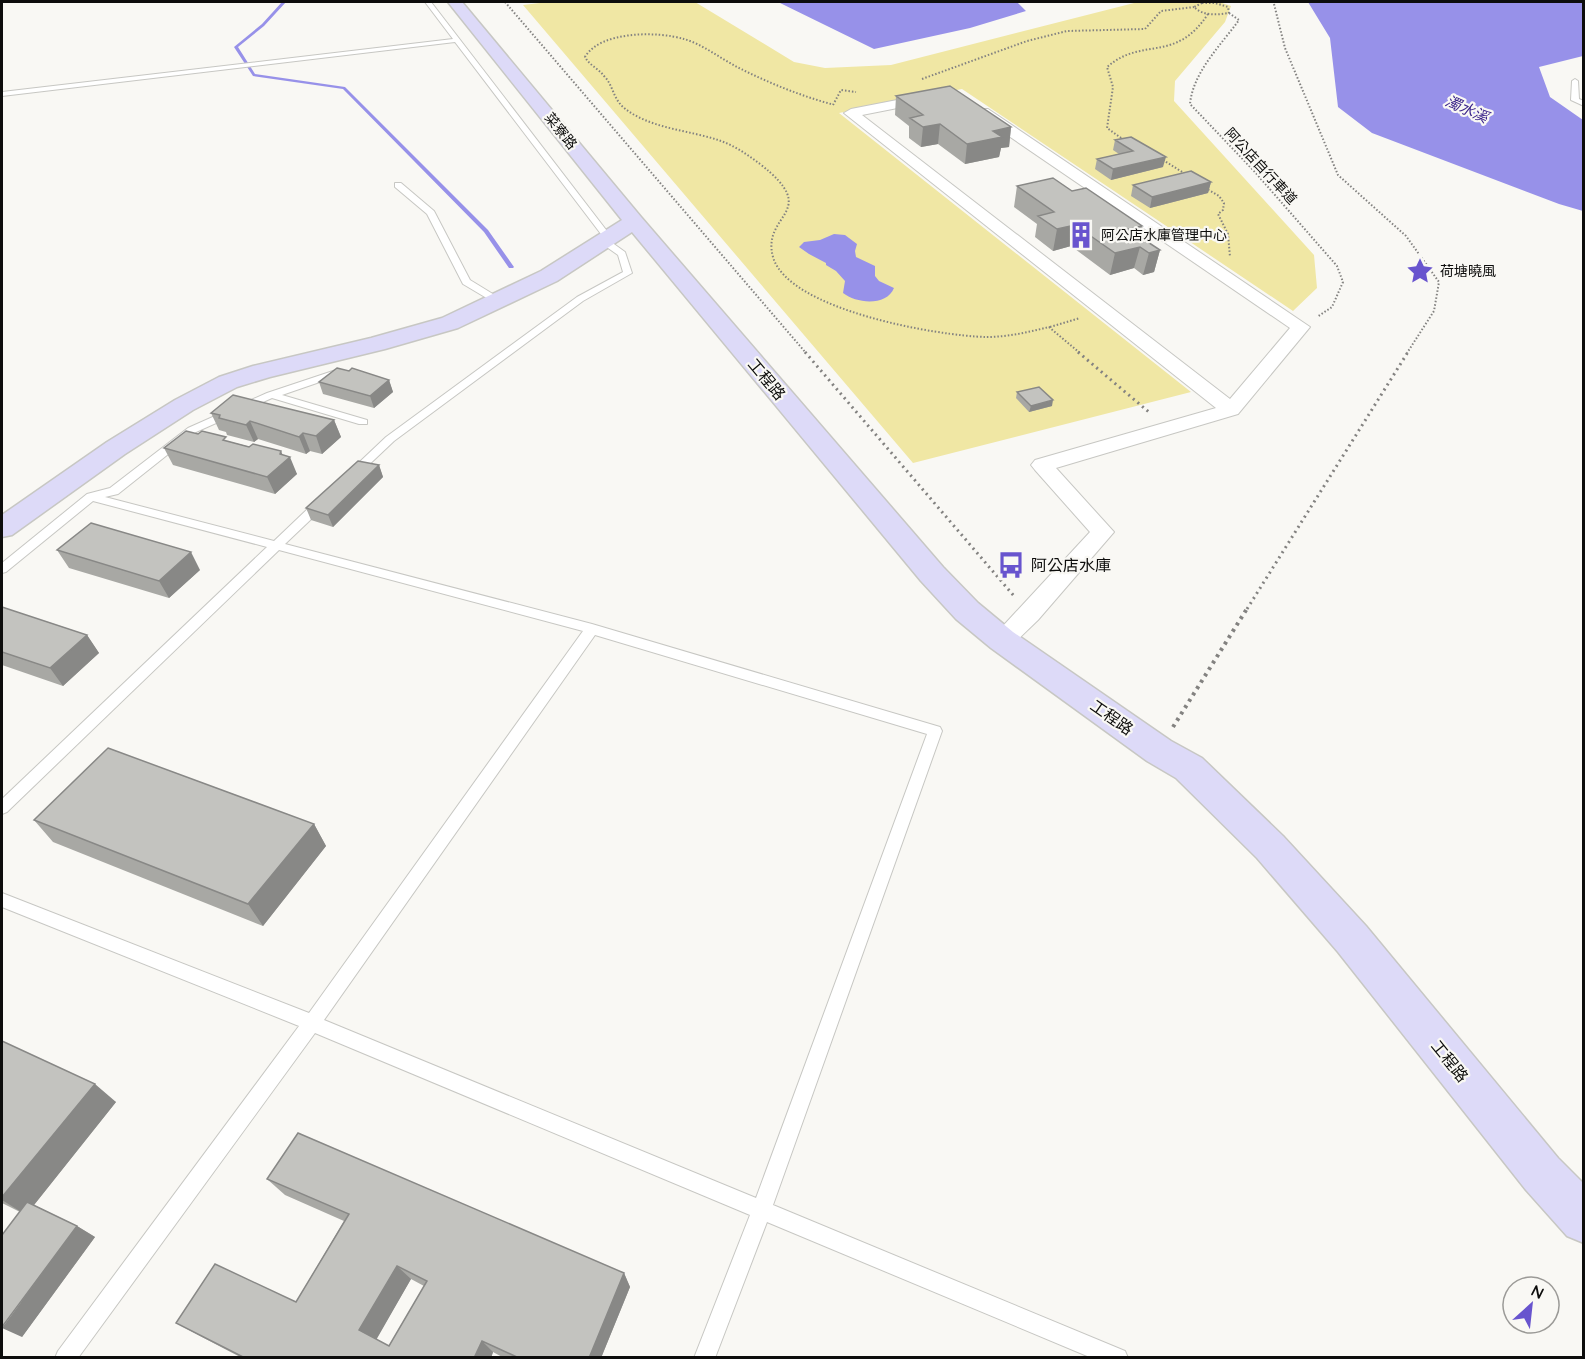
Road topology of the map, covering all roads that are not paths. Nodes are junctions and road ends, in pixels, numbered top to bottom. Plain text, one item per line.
1 (428, 2) edge
2 (455, 2) edge
3 (458, 40) junction
4 (1575, 81) dead end
5 (2, 94) edge
6 (943, 95) edge
7 (1584, 104) edge
8 (974, 106) edge
9 (398, 185) dead end
10 (609, 237) junction
11 (498, 301) junction
12 (336, 373) edge
13 (271, 395) junction
14 (1231, 410) junction
15 (363, 422) dead end
16 (346, 480) edge
17 (328, 496) edge
18 (91, 497) junction
19 (2, 528) edge
20 (275, 544) junction
21 (2, 569) edge
22 (592, 629) junction
23 (1002, 640) junction
24 (2, 808) edge
25 (2, 900) edge
26 (312, 1023) junction
27 (762, 1209) junction
28 (1584, 1219) edge
29 (65, 1358) edge
30 (704, 1358) edge
31 (1118, 1358) edge

1 - 3 lane
2 - 10 street, 菜寮路
3 - 5 lane
3 - 10 lane
4 - 7 lane
6 - 14 street
8 - 14 street
9 - 11 lane
10 - 11 street
10 - 16 lane
10 - 23 street, 工程路
11 - 19 street
12 - 13 lane
13 - 15 lane
13 - 18 lane
14 - 23 street
17 - 20 lane
18 - 20 lane
18 - 21 lane
20 - 22 lane
20 - 24 lane
22 - 26 lane
22 - 27 lane
23 - 28 street, 工程路
25 - 26 lane
26 - 27 lane
26 - 29 lane
27 - 30 lane
27 - 31 lane

